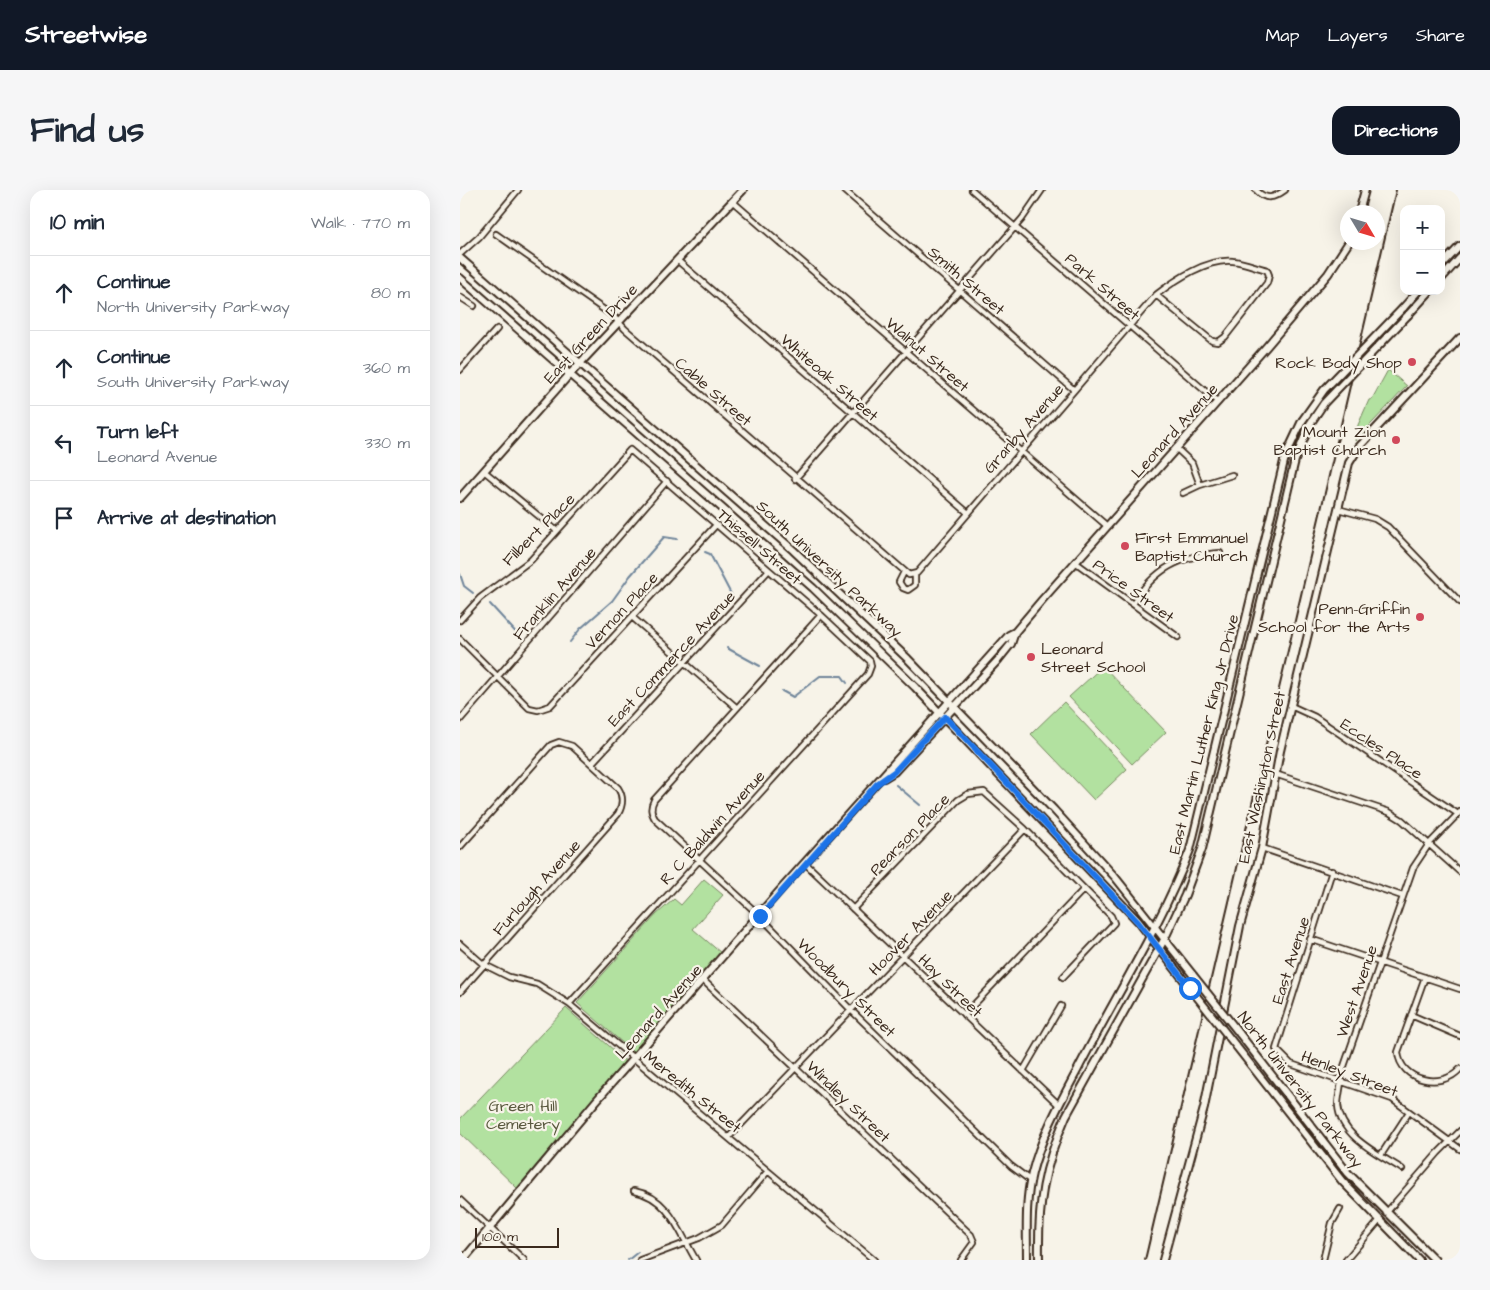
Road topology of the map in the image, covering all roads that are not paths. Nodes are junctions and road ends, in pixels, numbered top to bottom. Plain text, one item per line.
1 (518, 190) edge
2 (743, 190) edge
3 (844, 190) edge
4 (972, 190) edge
5 (1042, 190) edge
6 (1256, 190) edge
7 (1285, 190) edge
8 (1365, 190) edge
9 (732, 201) junction
10 (1361, 205) edge
11 (1015, 227) junction
12 (496, 234) dead end
13 (1460, 246) edge
14 (1344, 250) edge
15 (460, 254) edge
16 (460, 258) edge
17 (1460, 258) edge
18 (677, 260) junction
19 (1445, 262) edge
20 (1445, 275) edge
21 (460, 278) edge
22 (960, 290) junction
23 (1156, 295) junction
24 (1414, 295) edge
25 (1426, 295) edge
26 (460, 297) edge
27 (474, 306) dead end
28 (619, 322) junction
29 (1130, 325) junction
30 (497, 329) dead end
31 (1460, 338) edge
32 (906, 352) junction
33 (580, 363) junction
34 (460, 370) edge
35 (570, 374) junction
36 (1073, 389) junction
37 (1218, 402) junction
38 (853, 413) junction
39 (1176, 448) junction
40 (629, 450) joint
41 (1020, 451) junction
42 (484, 471) junction
43 (1232, 476) dead end
44 (796, 479) junction
45 (667, 481) junction
46 (1200, 485) junction
47 (1183, 493) dead end
48 (460, 498) edge
49 (1338, 509) junction
50 (967, 512) junction
51 (716, 525) junction
52 (1107, 526) junction
53 (557, 531) junction
54 (1220, 553) dead end
55 (1075, 562) junction
56 (769, 570) junction
57 (904, 572) junction
58 (912, 575) junction
59 (1460, 602) edge
60 (1133, 604) junction
61 (821, 615) junction
62 (632, 617) junction
63 (460, 620) edge
64 (1015, 632) junction
65 (1178, 637) dead end
66 (460, 639) edge
67 (685, 662) junction
68 (871, 666) joint
69 (498, 677) junction
70 (948, 701) junction
71 (1290, 706) junction
72 (738, 708) junction
73 (955, 708) junction
74 (939, 711) junction
75 (945, 717) junction
76 (460, 720) edge
77 (592, 763) junction
78 (1275, 774) junction
79 (877, 784) junction
80 (1459, 813) edge
81 (1025, 829) junction
82 (1429, 844) junction
83 (460, 847) edge
84 (1262, 848) junction
85 (699, 859) junction
86 (805, 863) junction
87 (1332, 871) junction
88 (1460, 872) edge
89 (1084, 889) junction
90 (1402, 896) junction
91 (853, 909) junction
92 (760, 916) junction
93 (1155, 926) junction
94 (1149, 936) junction
95 (1165, 938) junction
96 (1310, 939) junction
97 (460, 944) edge
98 (1159, 948) junction
99 (903, 957) junction
100 (1379, 962) junction
101 (483, 964) junction
102 (1425, 977) junction
103 (1064, 978) dead end
104 (704, 981) junction
105 (1460, 990) edge
106 (460, 992) edge
107 (569, 1004) junction
108 (1061, 1006) dead end
109 (852, 1011) junction
110 (964, 1015) junction
111 (1411, 1015) junction
112 (1460, 1036) edge
113 (1281, 1055) joint
114 (633, 1059) junction
115 (797, 1068) junction
116 (1460, 1069) edge
117 (1023, 1071) junction
118 (1342, 1081) junction
119 (1059, 1105) junction
120 (1409, 1112) junction
121 (1460, 1131) edge
122 (729, 1137) junction
123 (1450, 1142) junction
124 (1460, 1149) edge
125 (1380, 1155) junction
126 (1402, 1169) dead end
127 (768, 1171) junction
128 (1031, 1181) junction
129 (634, 1191) dead end
130 (460, 1200) edge
131 (1340, 1209) dead end
132 (1386, 1213) junction
133 (1380, 1221) junction
134 (490, 1230) junction
135 (685, 1242) junction
136 (463, 1260) edge
137 (524, 1260) edge
138 (640, 1260) edge
139 (696, 1260) edge
140 (874, 1260) edge
141 (961, 1260) edge
142 (1027, 1260) edge
143 (1039, 1260) edge
144 (1163, 1260) edge
145 (1323, 1260) edge
146 (1346, 1260) edge
147 (1419, 1260) edge
148 (1435, 1260) edge

1 - 15 street
2 - 9 main road, East Green Drive
3 - 22 street, Smith Street
4 - 11 street, Park Street
5 - 11 street
6 - 7 street
8 - 10 main road
9 - 18 main road, East Green Drive
9 - 32 street, Walnut Street
11 - 22 street
11 - 29 street, Park Street
12 - 28 street, Cable Street
13 - 19 main road
14 - 37 main road, Leonard Avenue
16 - 33 main road, South University Parkway
17 - 20 main road
18 - 28 main road, East Green Drive
18 - 38 street, Whiteoak Street
21 - 35 main road, South University Parkway
22 - 32 street
22 - 36 street, Smith Street
23 - 23 street, Granby Avenue
23 - 29 street, Granby Avenue
24 - 93 main road, East Martin Luther King Jr Drive, bridge
25 - 95 main road, East Martin Luther King Jr Drive, bridge
26 - 27 street
28 - 33 main road, East Green Drive
28 - 44 street, Cable Street
29 - 36 street, Granby Avenue
29 - 37 street, Park Street
30 - 34 street
31 - 49 main road, East Washington Street
32 - 38 street
32 - 41 street, Walnut Street
33 - 35 main road, East Green Drive
33 - 70 main road, South University Parkway
35 - 42 main road, East Green Drive
35 - 74 main road, South University Parkway
36 - 41 street, Granby Avenue
37 - 39 main road, Leonard Avenue
38 - 44 street
38 - 50 street, Whiteoak Street
39 - 46 street
39 - 52 main road, Leonard Avenue
40 - 45 street, Thissell Street
40 - 53 street, Filbert Place
41 - 50 street, Granby Avenue
41 - 52 street, Walnut Street
42 - 48 main road, East Green Drive
42 - 53 street
43 - 46 street
44 - 57 street, Cable Street
45 - 51 street, Thissell Street
45 - 69 street, Franklin Avenue
46 - 47 street
49 - 59 street
49 - 71 main road, East Washington Street
50 - 58 street, Granby Avenue
51 - 56 street, Thissell Street
51 - 62 street, Vernon Place
52 - 55 main road, Leonard Avenue
53 - 63 street, Filbert Place
54 - 60 street
55 - 60 street, Price Street
55 - 64 main road, Leonard Avenue
56 - 61 street, Thissell Street
56 - 67 street, East Commerce Avenue
57 - 58 street, Cable Street
57 - 58 street
60 - 65 street, Price Street
61 - 68 street, Thissell Street
61 - 72 street
62 - 67 street
62 - 69 street, Vernon Place
64 - 70 main road, Leonard Avenue
64 - 73 main road, Leonard Avenue
66 - 69 street
67 - 72 street
67 - 77 street, East Commerce Avenue
68 - 85 street, R C Baldwin Avenue
69 - 76 street, Franklin Avenue
70 - 73 main road, South University Parkway
70 - 74 main road, Leonard Avenue
71 - 78 main road, East Washington Street
71 - 80 street, Eccles Place
72 - 85 street, Woodbury Street
73 - 75 main road, Leonard Avenue
73 - 93 main road, South University Parkway
74 - 75 main road, South University Parkway
74 - 79 main road, Leonard Avenue
75 - 79 main road, Leonard Avenue
75 - 94 main road, South University Parkway
77 - 83 street
77 - 101 street, Furlough Avenue
78 - 82 street
78 - 84 main road, East Washington Street
79 - 86 main road, Leonard Avenue
80 - 82 street, West Avenue
81 - 89 street
81 - 91 street, Pearson Place
81 - 99 street, Hoover Avenue
82 - 88 street
82 - 90 street, West Avenue
84 - 87 street
84 - 144 main road, East Washington Street
85 - 92 street, Woodbury Street
85 - 107 street, R C Baldwin Avenue
86 - 91 street, Hay Street
86 - 92 main road, Leonard Avenue
87 - 90 street
87 - 96 street, East Avenue
89 - 103 street
89 - 110 street
90 - 100 street, West Avenue
91 - 99 street, Hay Street
92 - 104 main road, Leonard Avenue
92 - 109 street, Woodbury Street
93 - 94 main road, East Martin Luther King Jr Drive
93 - 95 main road, North University Parkway
94 - 98 main road, North University Parkway
94 - 119 main road, East Martin Luther King Jr Drive
95 - 98 main road, East Martin Luther King Jr Drive
95 - 132 main road, North University Parkway, bridge
96 - 100 street
96 - 113 street, East Avenue
97 - 101 street, Meredith Street
98 - 133 main road, North University Parkway, bridge
98 - 143 main road, East Martin Luther King Jr Drive
99 - 109 street, Hoover Avenue
99 - 110 street, Hay Street
100 - 102 street
100 - 118 street, West Avenue
101 - 106 street, Furlough Avenue
101 - 107 street, Meredith Street
102 - 105 street
102 - 111 street
104 - 114 main road, Leonard Avenue
104 - 115 street, Windley Street
107 - 114 street, Meredith Street
108 - 117 street
109 - 115 street, Hoover Avenue
109 - 128 street, Woodbury Street
110 - 117 street, Hay Street
111 - 112 street
111 - 116 street
113 - 118 street, Henley Street
114 - 122 street, Meredith Street
114 - 134 main road, Leonard Avenue
115 - 122 street, Hoover Avenue
115 - 141 street, Windley Street
117 - 119 street, Hay Street
118 - 120 street, Henley Street
118 - 125 street, West Avenue
119 - 128 main road, East Martin Luther King Jr Drive
120 - 123 street, Henley Street
120 - 125 street
121 - 123 street
122 - 127 street, Meredith Street
123 - 124 street, Henley Street
123 - 132 street
125 - 126 street, West Avenue
127 - 135 street
127 - 140 street, Meredith Street
128 - 142 main road, East Martin Luther King Jr Drive
129 - 135 street
130 - 134 street
131 - 145 street
132 - 148 main road, North University Parkway
133 - 146 street
133 - 147 main road, North University Parkway
134 - 136 main road, Leonard Avenue
134 - 137 street
135 - 138 street
135 - 139 street

